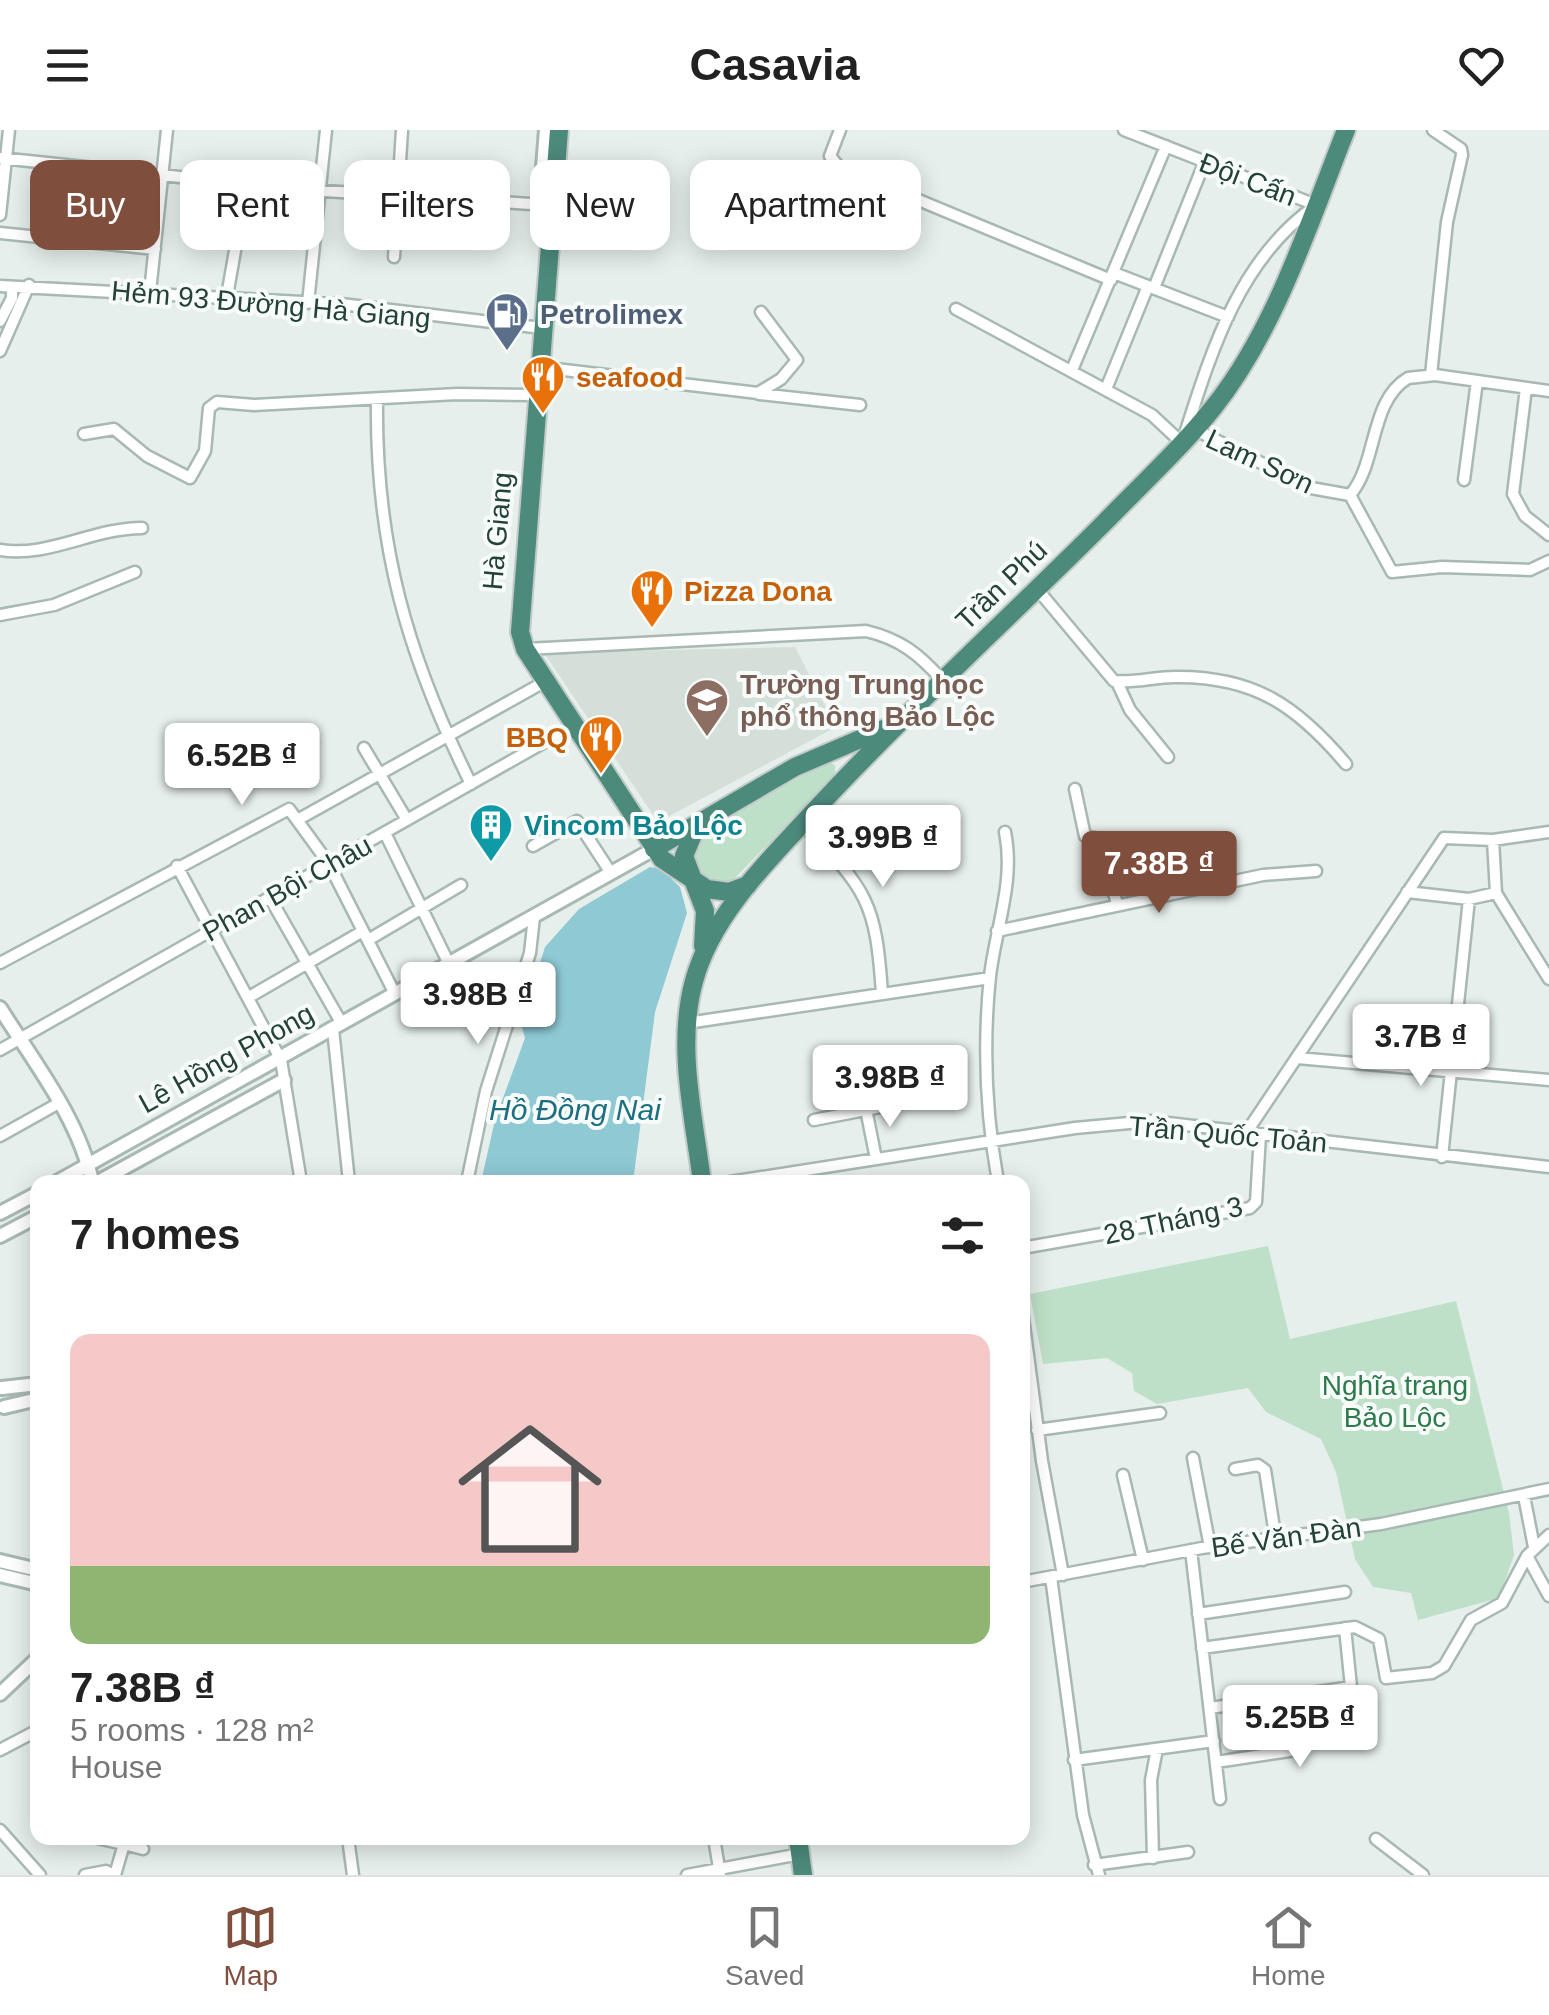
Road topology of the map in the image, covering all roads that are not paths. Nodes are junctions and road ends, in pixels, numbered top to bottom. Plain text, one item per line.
1 (10, 130) edge
2 (167, 130) edge
3 (326, 130) edge
4 (402, 130) edge
5 (546, 130) edge
6 (559, 130) edge
7 (840, 130) edge
8 (1124, 130) edge
9 (1346, 130) edge
10 (1432, 130) edge
11 (1166, 146) junction
12 (4, 158) edge
13 (323, 160) edge
14 (401, 160) edge
15 (546, 160) edge
16 (554, 160) edge
17 (1205, 162) junction
18 (164, 177) junction
19 (180, 178) edge
20 (160, 205) edge
21 (1316, 205) junction
22 (0, 215) edge
23 (0, 233) edge
24 (30, 236) edge
25 (154, 250) edge
26 (235, 250) edge
27 (314, 250) edge
28 (395, 250) edge
29 (545, 250) edge
30 (394, 258) dead end
31 (1113, 276) junction
32 (29, 285) junction
33 (6, 287) edge
34 (1151, 287) junction
35 (150, 292) junction
36 (228, 296) junction
37 (308, 303) junction
38 (956, 309) dead end
39 (762, 312) dead end
40 (1228, 317) junction
41 (0, 321) edge
42 (542, 328) junction
43 (0, 351) edge
44 (538, 367) junction
45 (1072, 370) junction
46 (1432, 376) junction
47 (1477, 381) junction
48 (1526, 388) junction
49 (1106, 389) junction
50 (1549, 391) edge
51 (758, 394) junction
52 (536, 395) junction
53 (377, 399) junction
54 (860, 405) dead end
55 (84, 434) dead end
56 (1188, 436) junction
57 (1464, 480) dead end
58 (1350, 494) junction
59 (142, 528) dead end
60 (1549, 535) edge
61 (0, 550) edge
62 (1549, 561) edge
63 (135, 572) dead end
64 (1038, 590) junction
65 (0, 615) edge
66 (525, 648) junction
67 (942, 680) junction
68 (546, 681) junction
69 (1117, 682) junction
70 (896, 724) junction
71 (574, 726) junction
72 (447, 734) junction
73 (364, 748) dead end
74 (826, 754) junction
75 (1168, 757) dead end
76 (1346, 764) dead end
77 (380, 773) junction
78 (843, 780) junction
79 (472, 784) junction
80 (1076, 789) dead end
81 (299, 819) junction
82 (407, 820) junction
83 (698, 824) junction
84 (802, 824) junction
85 (1005, 832) dead end
86 (1549, 832) edge
87 (384, 833) junction
88 (1493, 840) junction
89 (533, 846) dead end
90 (654, 849) junction
91 (329, 864) junction
92 (177, 866) junction
93 (1316, 872) dead end
94 (611, 874) junction
95 (692, 880) junction
96 (750, 884) junction
97 (460, 885) dead end
98 (1407, 892) junction
99 (1496, 893) junction
100 (270, 898) junction
101 (1469, 899) junction
102 (1117, 904) junction
103 (420, 910) junction
104 (534, 916) junction
105 (997, 930) junction
106 (211, 931) junction
107 (365, 936) junction
108 (701, 960) junction
109 (0, 963) edge
110 (308, 964) junction
111 (449, 964) junction
112 (990, 978) junction
113 (1549, 978) edge
114 (395, 994) junction
115 (882, 994) junction
116 (248, 998) junction
117 (0, 1008) edge
118 (686, 1023) junction
119 (338, 1026) junction
120 (19, 1039) junction
121 (0, 1050) edge
122 (1297, 1058) junction
123 (280, 1060) junction
124 (1454, 1072) junction
125 (284, 1080) junction
126 (1549, 1080) edge
127 (957, 1092) dead end
128 (59, 1103) junction
129 (866, 1109) junction
130 (814, 1120) dead end
131 (1246, 1133) junction
132 (1260, 1135) junction
133 (0, 1136) edge
134 (991, 1142) junction
135 (1442, 1156) junction
136 (876, 1159) junction
137 (88, 1165) junction
138 (1549, 1167) edge
139 (69, 1175) edge
140 (92, 1175) edge
141 (108, 1175) edge
142 (300, 1175) edge
143 (349, 1175) edge
144 (468, 1175) edge
145 (701, 1175) edge
146 (774, 1175) edge
147 (997, 1175) edge
148 (30, 1197) edge
149 (0, 1214) edge
150 (30, 1220) edge
151 (0, 1236) edge
152 (1030, 1247) edge
153 (30, 1385) edge
154 (1, 1388) edge
155 (1030, 1392) edge
156 (30, 1401) edge
157 (1, 1410) edge
158 (1160, 1413) dead end
159 (1037, 1430) junction
160 (1193, 1458) dead end
161 (1236, 1469) dead end
162 (1123, 1475) dead end
163 (1549, 1489) edge
164 (1524, 1496) junction
165 (1549, 1535) edge
166 (1276, 1540) junction
167 (1210, 1547) junction
168 (1191, 1550) junction
169 (1530, 1551) junction
170 (1143, 1560) junction
171 (0, 1561) edge
172 (30, 1568) edge
173 (0, 1574) edge
174 (1063, 1575) junction
175 (1050, 1577) junction
176 (1030, 1581) edge
177 (30, 1582) edge
178 (1345, 1592) dead end
179 (1549, 1596) edge
180 (1198, 1614) junction
181 (1346, 1628) junction
182 (1202, 1648) junction
183 (30, 1666) edge
184 (0, 1694) edge
185 (1289, 1698) junction
186 (1210, 1708) junction
187 (30, 1734) edge
188 (1214, 1742) junction
189 (1157, 1749) junction
190 (0, 1750) edge
191 (1074, 1760) junction
192 (1216, 1762) junction
193 (1220, 1799) dead end
194 (0, 1830) edge
195 (1376, 1839) dead end
196 (124, 1845) edge
197 (128, 1845) edge
198 (349, 1845) edge
199 (715, 1845) edge
200 (799, 1846) edge
201 (143, 1849) dead end
202 (1188, 1852) dead end
203 (1153, 1858) junction
204 (1097, 1870) edge
205 (720, 1872) edge
206 (40, 1875) edge
207 (86, 1875) edge
208 (115, 1875) edge
209 (353, 1875) edge
210 (687, 1875) edge
211 (803, 1875) edge
212 (1423, 1875) edge

1 - 12 street
2 - 18 street
3 - 13 street
4 - 14 street
5 - 15 street, Hà Giang
6 - 16 highway, Hà Giang
7 - 31 street
8 - 11 street, Đội Cấn
9 - 21 highway, Trần Phú
10 - 46 street
11 - 17 street, Đội Cấn
11 - 31 street
12 - 18 street
12 - 22 street
17 - 21 street, Đội Cấn
17 - 34 street
18 - 19 street
18 - 20 street
21 - 40 street
21 - 56 highway, Trần Phú
23 - 24 street
25 - 35 street
26 - 36 street
27 - 37 street
28 - 30 street
29 - 42 highway, Hà Giang
31 - 34 street
31 - 45 street
32 - 33 street, Hẻm 93 Đường Hà Giang
32 - 35 street, Hẻm 93 Đường Hà Giang
32 - 43 street
33 - 41 street
34 - 40 street
34 - 49 street
35 - 36 street, Hẻm 93 Đường Hà Giang
36 - 37 street, Hẻm 93 Đường Hà Giang
37 - 42 street, Hẻm 93 Đường Hà Giang
38 - 45 street, Lam Sơn
39 - 51 street
40 - 56 street
42 - 44 highway, Hà Giang
44 - 51 street
44 - 52 highway, Hà Giang
45 - 49 street, Lam Sơn
46 - 47 street
46 - 58 street, Lam Sơn
47 - 48 street
47 - 57 street
48 - 50 street
48 - 60 street
49 - 56 street, Lam Sơn
51 - 54 street
52 - 53 street
52 - 66 highway, Hà Giang
53 - 55 street
53 - 72 street
56 - 58 street, Lam Sơn
56 - 64 highway, Trần Phú
58 - 62 street
59 - 61 street
63 - 65 street
64 - 67 highway, Trần Phú
64 - 69 street
66 - 67 street
66 - 68 highway, Hà Giang
67 - 70 highway, Trần Phú
68 - 71 highway, Hà Giang
68 - 72 street
69 - 75 street
69 - 76 street
70 - 74 highway, Lê Hồng Phong
70 - 78 highway, Trần Phú
71 - 79 street, Phan Bội Châu
71 - 90 highway, Hà Giang
72 - 77 street
72 - 79 street
73 - 77 street
74 - 78 highway
74 - 83 highway, Lê Hồng Phong
77 - 81 street
77 - 82 street
78 - 84 highway, Trần Phú
79 - 82 street, Phan Bội Châu
80 - 102 street
81 - 91 street
81 - 92 street
82 - 87 street, Phan Bội Châu
83 - 90 highway, Lê Hồng Phong
83 - 95 highway
84 - 96 highway, Trần Phú
84 - 115 street
85 - 105 street
86 - 88 street
87 - 91 street, Phan Bội Châu
87 - 103 street
88 - 98 street
88 - 99 street
89 - 94 street
90 - 94 street, Lê Hồng Phong
90 - 95 highway, Hà Giang
91 - 100 street, Phan Bội Châu
91 - 107 street
92 - 106 street
92 - 109 street
93 - 102 street
94 - 104 street, Lê Hồng Phong
95 - 96 highway
95 - 108 highway
96 - 108 highway, Trần Phú
97 - 103 street
98 - 101 street
98 - 122 street
99 - 101 street
99 - 113 street
100 - 106 street, Phan Bội Châu
100 - 110 street
101 - 124 street
102 - 105 street
103 - 107 street
103 - 111 street
104 - 111 street, Lê Hồng Phong
104 - 144 street
105 - 112 street
106 - 116 street
106 - 120 street, Phan Bội Châu
107 - 110 street
107 - 114 street
108 - 118 highway, Trần Phú
110 - 116 street
110 - 119 street
111 - 114 street, Lê Hồng Phong
112 - 115 street
112 - 134 street
114 - 119 street, Lê Hồng Phong
115 - 118 street
116 - 123 street
117 - 120 street
118 - 145 highway, Trần Phú
119 - 123 street, Lê Hồng Phong
119 - 143 street
120 - 121 street, Phan Bội Châu
120 - 128 street
122 - 124 street
122 - 131 street
123 - 125 street
123 - 137 street, Lê Hồng Phong
124 - 126 street
124 - 135 street
125 - 141 street, Lê Hồng Phong
125 - 142 street
127 - 129 street
128 - 133 street
128 - 137 street
129 - 130 street
129 - 136 street
131 - 132 street, Trần Quốc Toản
131 - 134 street, Trần Quốc Toản
132 - 135 street, Trần Quốc Toản
132 - 152 street, 28 Tháng 3
134 - 136 street, Trần Quốc Toản
134 - 147 street
135 - 138 street, Trần Quốc Toản
136 - 146 street, Trần Quốc Toản
137 - 139 street, Lê Hồng Phong
137 - 140 street
148 - 149 street
150 - 151 street
153 - 154 street
154 - 157 street
155 - 159 street
156 - 157 street
158 - 159 street
159 - 174 street
160 - 167 street
161 - 166 street
162 - 170 street
163 - 164 street, Bế Văn Đàn
164 - 166 street, Bế Văn Đàn
164 - 169 street
165 - 169 street
166 - 167 street, Bế Văn Đàn
167 - 168 street, Bế Văn Đàn
168 - 170 street, Bế Văn Đàn
168 - 180 street
169 - 179 street
169 - 181 street
170 - 174 street, Bế Văn Đàn
171 - 172 street
173 - 177 street
174 - 175 street, Bế Văn Đàn
175 - 176 street, Bế Văn Đàn
175 - 191 street
178 - 180 street
180 - 182 street
181 - 182 street
181 - 185 street
182 - 186 street
183 - 184 street
185 - 186 street
185 - 192 street
186 - 188 street
187 - 190 street
188 - 189 street
188 - 192 street
189 - 191 street
189 - 203 street
191 - 204 street
192 - 193 street
194 - 206 street
195 - 212 street
196 - 208 street
197 - 201 street
198 - 209 street
199 - 205 street
200 - 205 street
200 - 211 highway
202 - 203 street
203 - 204 street
205 - 210 street
207 - 208 street

